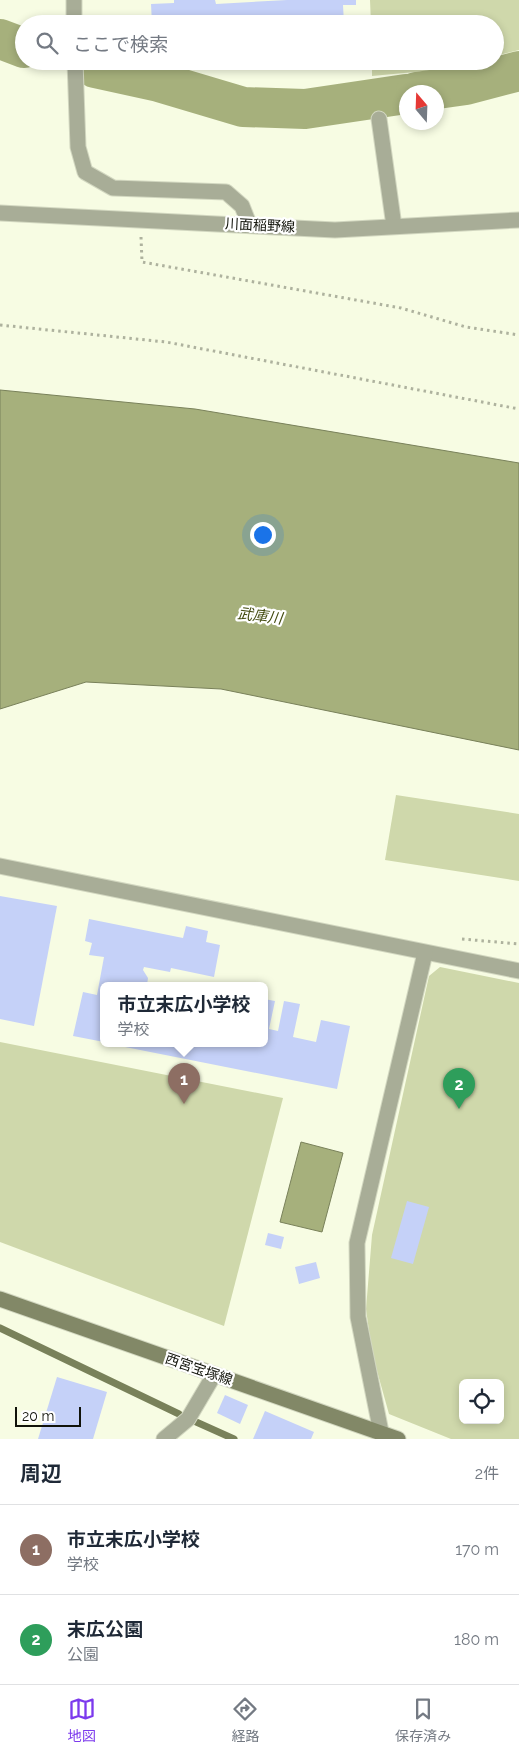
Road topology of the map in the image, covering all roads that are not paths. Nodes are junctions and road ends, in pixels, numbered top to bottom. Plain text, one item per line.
1 (74, 0) edge
2 (74, 15) edge
3 (75, 70) edge
4 (379, 119) dead end
5 (0, 213) edge
6 (519, 220) edge
7 (249, 224) junction
8 (394, 226) junction
9 (0, 866) edge
10 (425, 953) junction
11 (519, 972) edge
12 (0, 1299) edge
13 (214, 1375) junction
14 (381, 1432) junction
15 (167, 1438) edge
16 (398, 1439) edge

1 - 2 street
3 - 7 street
4 - 8 street
5 - 7 street, 川面稲野線
6 - 8 street, 川面稲野線
7 - 8 street, 川面稲野線
9 - 10 street
10 - 11 street
10 - 14 street
12 - 13 main road, 西宮宝塚線
13 - 14 main road, 西宮宝塚線
13 - 15 street
14 - 16 main road, 西宮宝塚線

